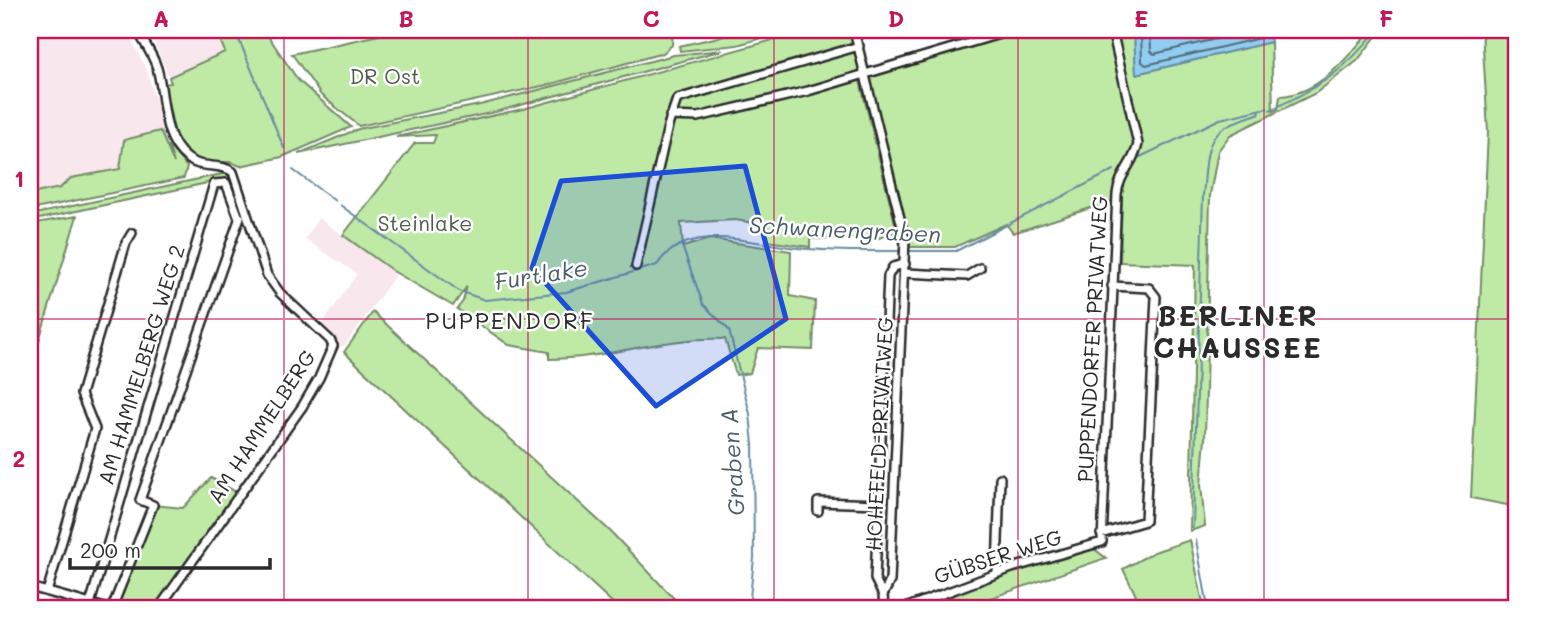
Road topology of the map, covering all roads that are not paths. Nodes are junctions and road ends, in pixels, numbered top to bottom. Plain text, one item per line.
1 (138, 30) edge
2 (854, 30) edge
3 (1013, 30) edge
4 (1112, 30) edge
5 (859, 46) junction
6 (866, 75) junction
7 (670, 116) junction
8 (248, 215) junction
9 (239, 218) junction
10 (132, 233) dead end
11 (905, 261) junction
12 (636, 266) dead end
13 (981, 268) dead end
14 (905, 273) junction
15 (1112, 286) junction
16 (1000, 478) dead end
17 (878, 504) junction
18 (818, 511) dead end
19 (1101, 538) junction
20 (997, 573) junction
21 (30, 587) edge
22 (47, 592) junction
23 (883, 595) junction
24 (90, 604) junction
25 (105, 608) edge
26 (112, 608) edge
27 (159, 608) edge
28 (884, 608) edge
29 (905, 608) edge

1 - 8 street, AM HAMMELBERG
2 - 5 street, HOHEFELD-PRIVATWEG
3 - 6 street
4 - 15 street, PUPPENDORFER PRIVATWEG
5 - 6 street, HOHEFELD-PRIVATWEG
5 - 7 street
6 - 7 street
6 - 11 street, HOHEFELD-PRIVATWEG
7 - 12 street
8 - 9 street
8 - 27 street, AM HAMMELBERG
9 - 24 street, AM HAMMELBERG WEG 2
9 - 26 street
10 - 22 street
11 - 14 street, HOHEFELD-PRIVATWEG
11 - 17 street, HOHEFELD-PRIVATWEG
13 - 14 street
14 - 23 street, HOHEFELD-PRIVATWEG
15 - 19 street, PUPPENDORFER PRIVATWEG
15 - 19 street, GÜBSER WEG
16 - 20 street
17 - 18 street, HOHEFELD-PRIVATWEG
17 - 23 street, HOHEFELD-PRIVATWEG
19 - 20 street, GÜBSER WEG
20 - 29 street, GÜBSER WEG
21 - 22 street
22 - 24 street
23 - 28 street, HOHEFELD-PRIVATWEG
24 - 25 street

